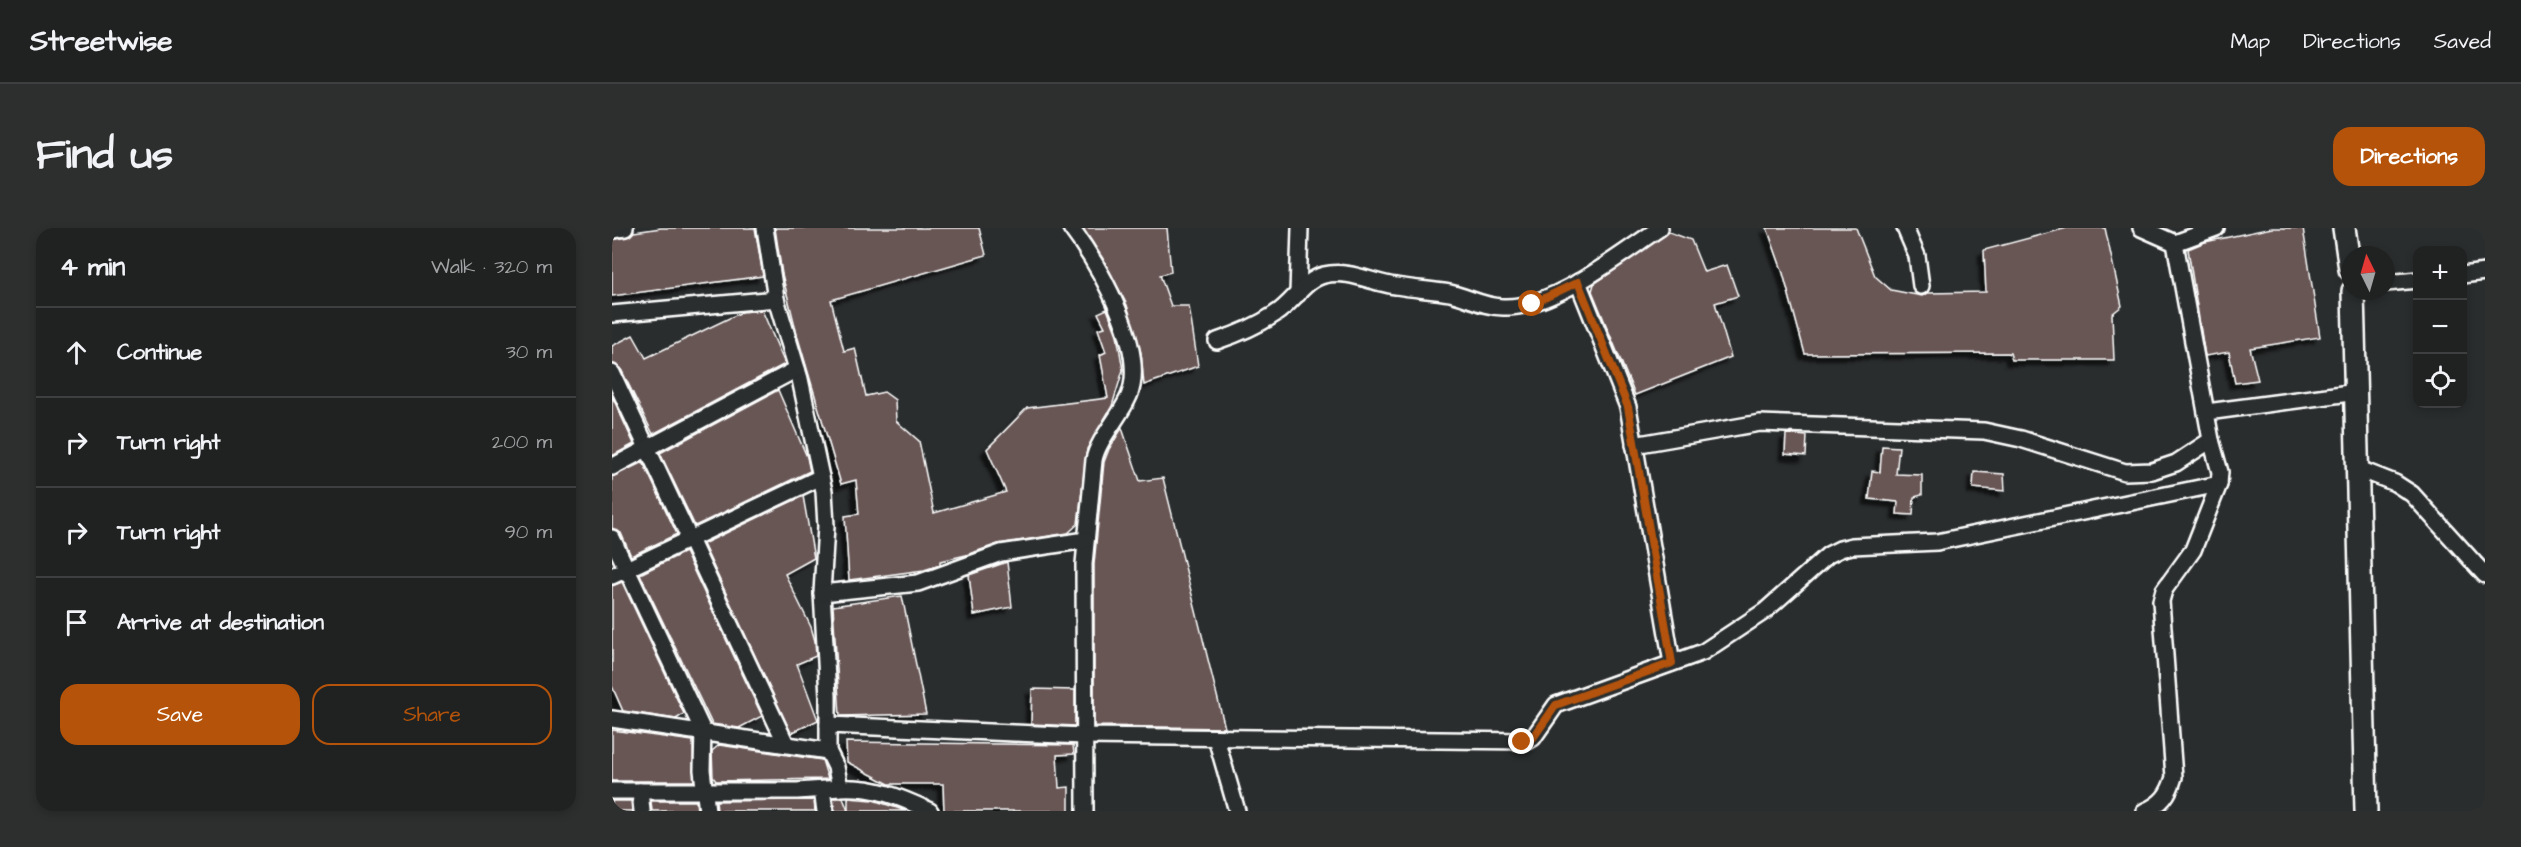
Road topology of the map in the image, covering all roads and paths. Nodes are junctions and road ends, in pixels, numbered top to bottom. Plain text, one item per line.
1 (626, 228) edge
2 (765, 228) edge
3 (1071, 228) edge
4 (1300, 228) edge
5 (1660, 228) edge
6 (1905, 228) edge
7 (2141, 228) edge
8 (2216, 228) edge
9 (2344, 228) edge
10 (612, 230) edge
11 (2175, 243) junction
12 (2347, 246) edge
13 (2485, 272) edge
14 (2467, 274) edge
15 (2413, 281) edge
16 (1578, 282) junction
17 (2395, 283) edge
18 (1921, 286) dead end
19 (1298, 294) junction
20 (776, 299) junction
21 (2353, 300) edge
22 (612, 314) edge
23 (1217, 340) dead end
24 (797, 369) junction
25 (612, 373) edge
26 (2357, 392) junction
27 (2207, 412) junction
28 (2211, 440) junction
29 (1634, 445) junction
30 (647, 448) junction
31 (612, 467) edge
32 (2359, 469) junction
33 (821, 477) junction
34 (2218, 484) junction
35 (612, 538) edge
36 (690, 539) junction
37 (1086, 540) junction
38 (627, 569) junction
39 (2485, 575) edge
40 (612, 576) edge
41 (822, 593) junction
42 (1672, 663) junction
43 (612, 719) edge
44 (828, 725) junction
45 (703, 731) junction
46 (1083, 736) junction
47 (1216, 738) junction
48 (786, 744) junction
49 (828, 751) junction
50 (840, 788) junction
51 (822, 790) junction
52 (612, 791) edge
53 (640, 791) junction
54 (705, 791) junction
55 (642, 811) edge
56 (707, 811) edge
57 (825, 811) edge
58 (930, 811) edge
59 (1085, 811) edge
60 (1237, 811) edge
61 (2145, 811) edge
62 (2366, 811) edge

1 - 10 street
2 - 20 street
3 - 37 street
4 - 19 street
5 - 16 street
6 - 18 street
7 - 11 street
8 - 11 street
9 - 12 street
11 - 27 street
13 - 14 street
15 - 17 street
16 - 19 street
16 - 29 street
19 - 23 street
20 - 22 street
20 - 24 street
21 - 26 street
24 - 30 street
24 - 33 street
25 - 30 street
26 - 27 street
26 - 32 street
27 - 28 street
28 - 29 street
28 - 34 street
29 - 42 street
30 - 31 street
30 - 36 street
32 - 39 street
32 - 62 street
33 - 36 street
33 - 41 street
34 - 42 street
34 - 61 street
35 - 38 street
36 - 38 street
36 - 48 street
37 - 41 street
37 - 46 street
38 - 40 street
38 - 45 street
41 - 44 street
42 - 47 street
43 - 45 street
44 - 46 street
44 - 49 street
45 - 48 street
45 - 54 street
46 - 47 street
46 - 59 street
47 - 60 street
48 - 49 street
49 - 50 street
50 - 51 street
50 - 58 street
51 - 54 street
51 - 57 street
52 - 53 street
53 - 54 street
53 - 55 street
54 - 56 street

